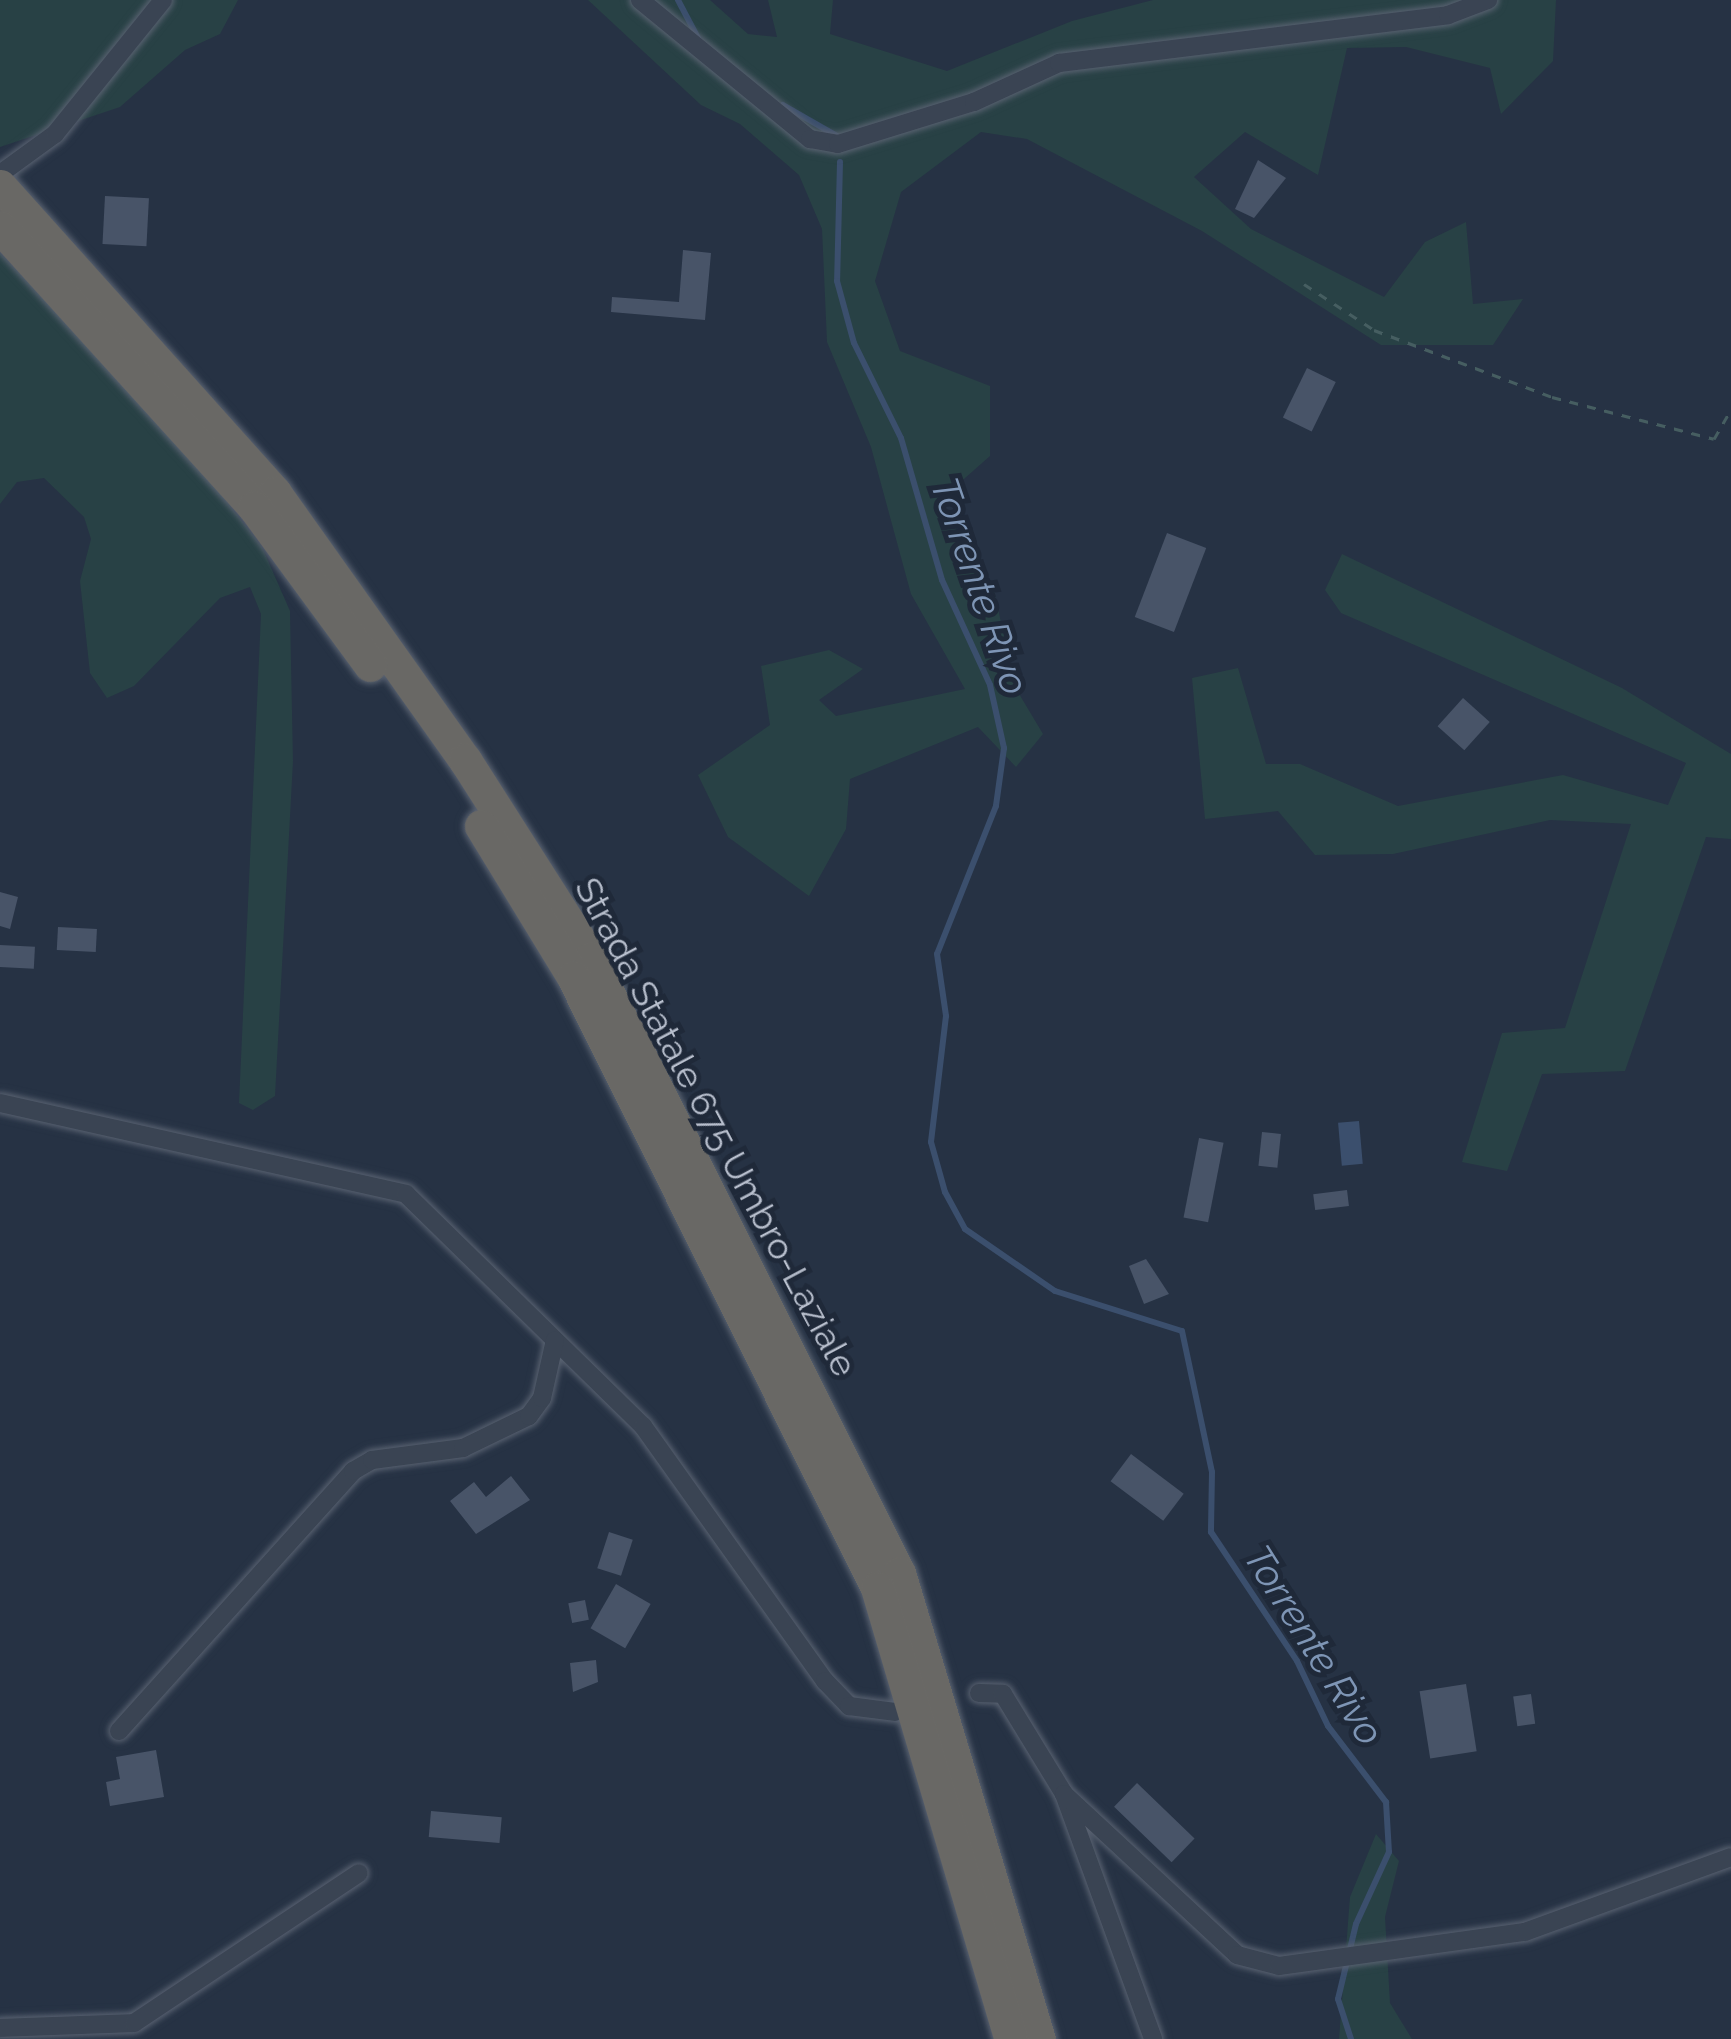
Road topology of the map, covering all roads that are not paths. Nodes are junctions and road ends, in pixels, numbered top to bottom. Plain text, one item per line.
1 (164, 0) edge
2 (640, 0) edge
3 (1488, 0) edge
4 (3, 174) edge
5 (0, 227) edge
6 (0, 1102) edge
7 (554, 1340) junction
8 (979, 1693) dead end
9 (895, 1712) dead end
10 (118, 1731) dead end
11 (1064, 1794) junction
12 (1731, 1857) edge
13 (359, 1873) dead end
14 (0, 2028) edge
15 (1011, 2039) edge
16 (1039, 2039) edge
17 (1153, 2039) edge

1 - 4 street
2 - 3 street
4 - 16 highway, Strada Statale 675 Umbro-Laziale
5 - 15 highway, Strada Statale 675 Umbro-Laziale
6 - 7 street
7 - 9 street
7 - 10 street
8 - 11 street
11 - 12 street
11 - 17 street
13 - 14 street

